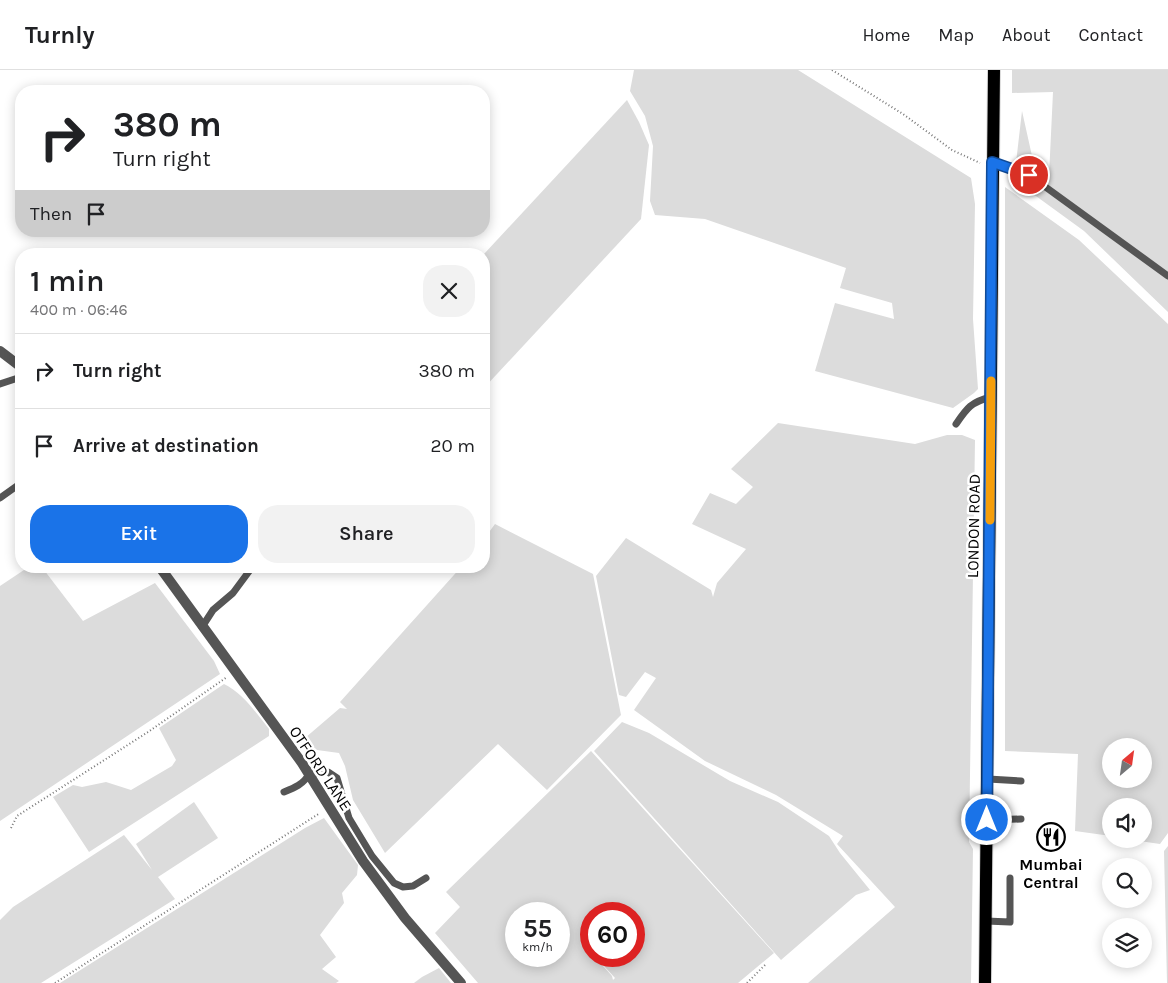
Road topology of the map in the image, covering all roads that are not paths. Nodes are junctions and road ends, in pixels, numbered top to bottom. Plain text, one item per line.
1 (994, 70) edge
2 (992, 162) junction
3 (1168, 276) edge
4 (4, 354) edge
5 (15, 362) edge
6 (15, 379) edge
7 (0, 384) edge
8 (991, 397) junction
9 (956, 424) dead end
10 (15, 487) edge
11 (0, 498) edge
12 (164, 573) edge
13 (248, 573) edge
14 (202, 627) junction
15 (309, 774) junction
16 (988, 779) junction
17 (1021, 781) dead end
18 (284, 792) dead end
19 (1020, 819) dead end
20 (987, 820) junction
21 (426, 878) dead end
22 (1010, 878) dead end
23 (986, 921) junction
24 (461, 983) edge
25 (986, 983) edge

1 - 2 main road, LONDON ROAD
2 - 3 lane
2 - 8 main road, LONDON ROAD
4 - 5 street
6 - 7 lane
8 - 9 lane
8 - 16 main road, LONDON ROAD
10 - 11 lane
12 - 14 street, OTFORD LANE
13 - 14 lane
14 - 15 street, OTFORD LANE
15 - 18 lane
15 - 21 lane
15 - 24 street, OTFORD LANE
16 - 17 lane
16 - 20 main road, LONDON ROAD
19 - 20 lane
20 - 23 main road, LONDON ROAD
22 - 23 lane
23 - 25 main road, LONDON ROAD

